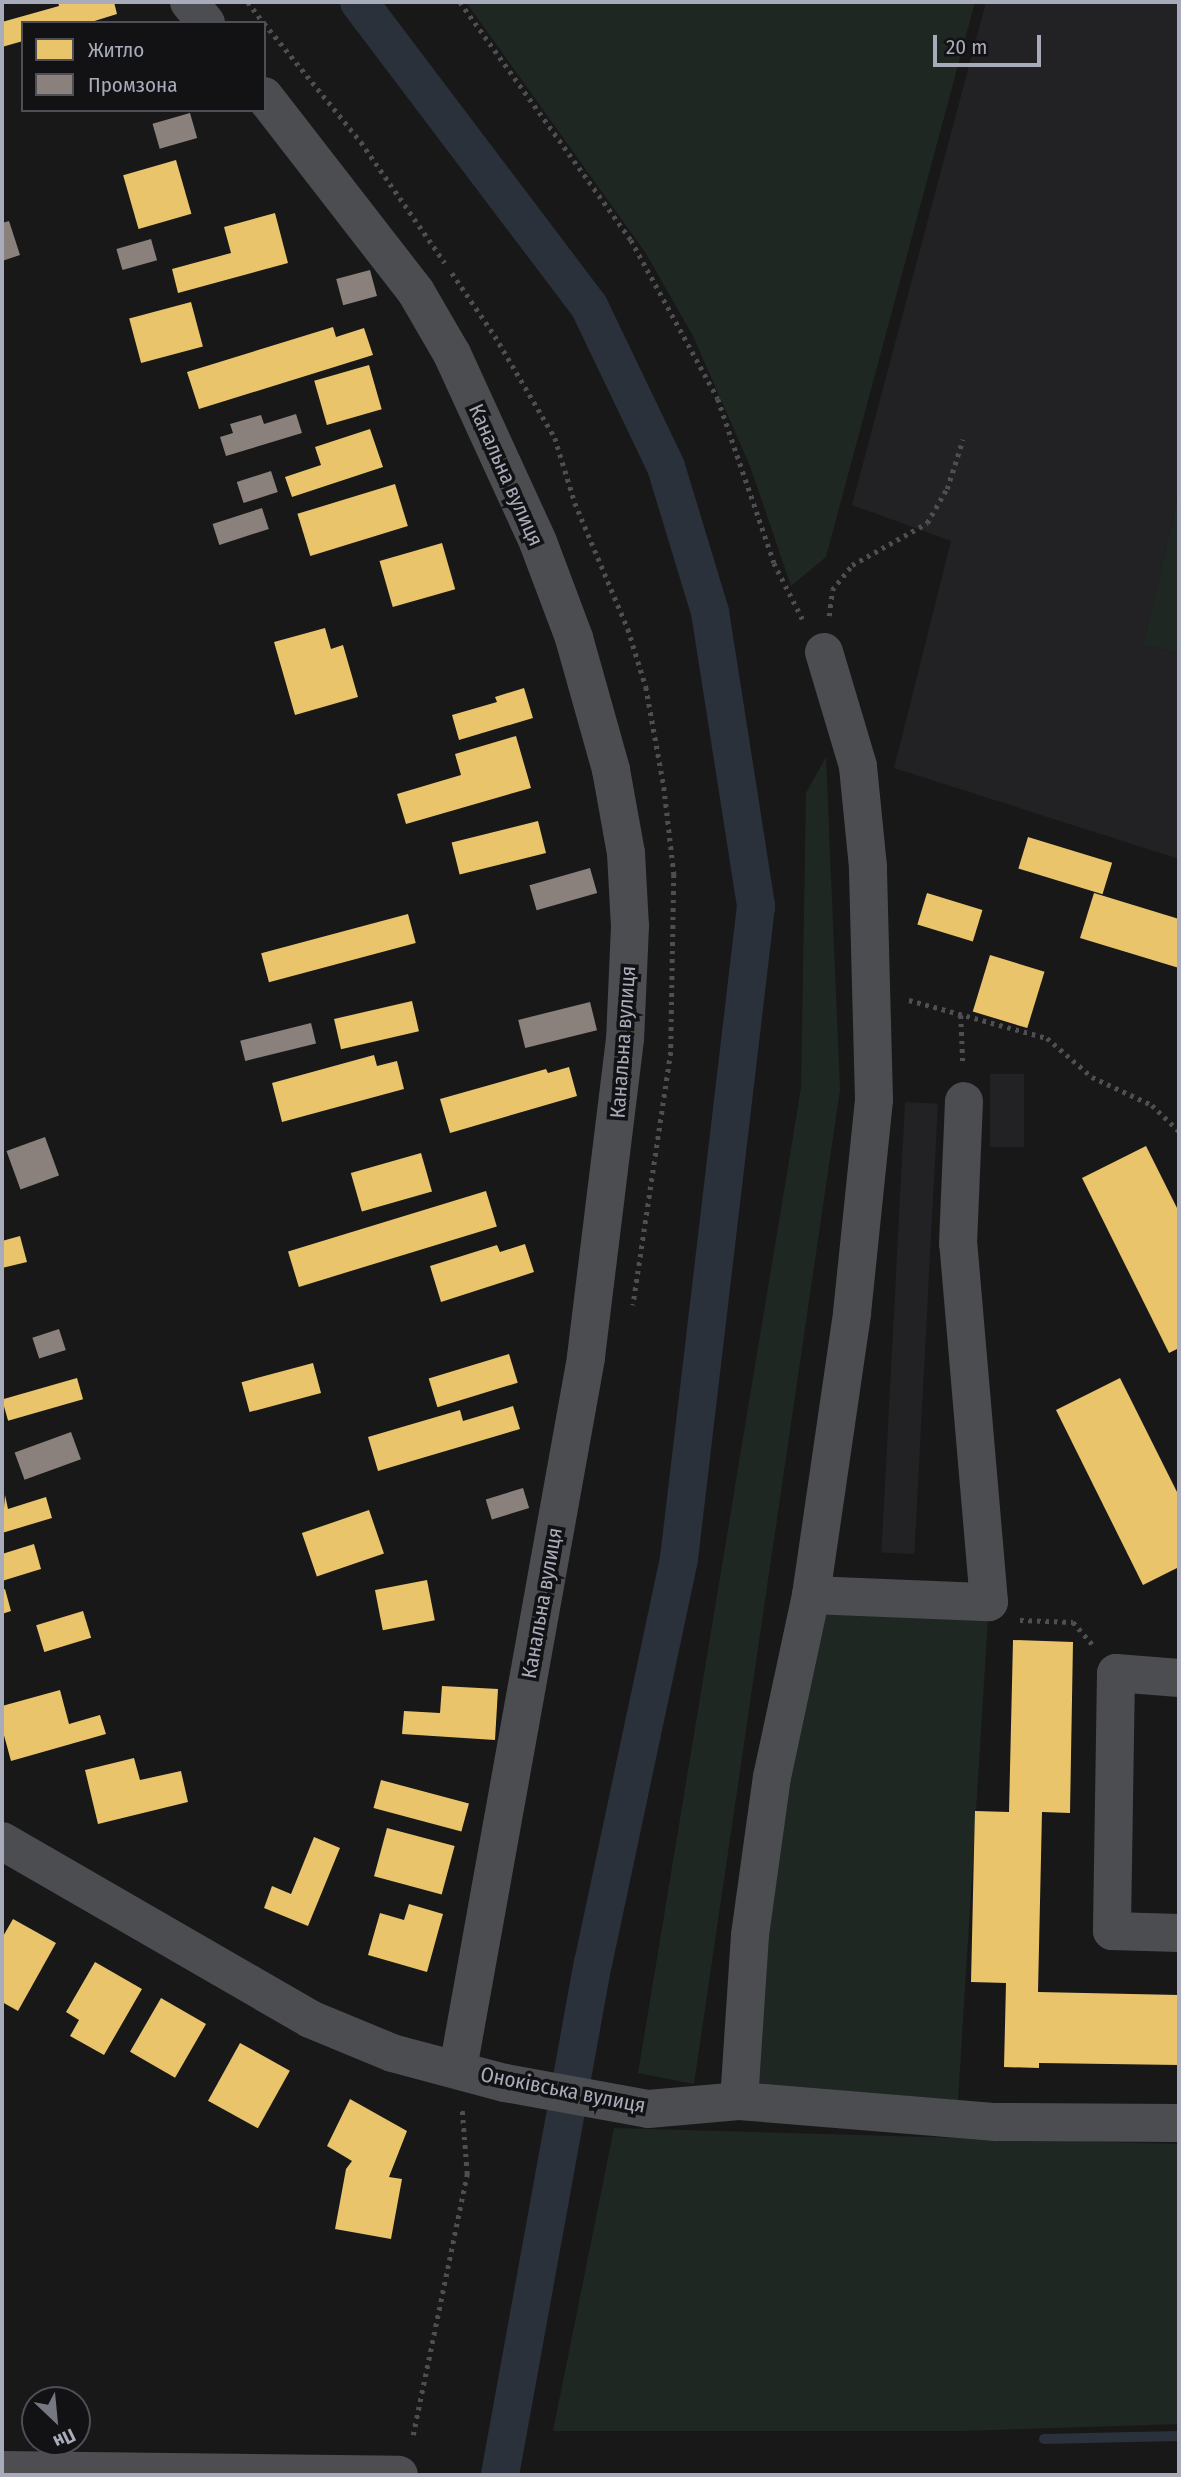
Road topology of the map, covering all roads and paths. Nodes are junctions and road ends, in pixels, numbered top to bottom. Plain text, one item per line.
1 (189, 2) edge
2 (248, 2) edge
3 (460, 2) edge
4 (204, 21) edge
5 (262, 21) edge
6 (266, 25) edge
7 (266, 99) edge
8 (962, 439) dead end
9 (824, 652) junction
10 (871, 972) junction
11 (961, 1014) junction
12 (964, 1101) joint
13 (1179, 1131) edge
14 (633, 1309) dead end
15 (811, 1595) junction
16 (989, 1602) junction
17 (1116, 1673) junction
18 (1179, 1678) edge
19 (2, 1841) edge
20 (1179, 1933) edge
21 (458, 2068) junction
22 (739, 2101) junction
23 (1179, 2123) edge
24 (413, 2435) dead end
25 (2, 2470) edge
26 (348, 2474) edge
27 (399, 2475) edge

1 - 4 street
2 - 5 path
3 - 9 path
6 - 14 path
7 - 21 street, Канальна вулиця
8 - 9 path
9 - 10 street
10 - 11 path
10 - 15 street
11 - 12 path
11 - 13 path
12 - 16 street
15 - 16 street
15 - 22 street
16 - 17 path
17 - 18 street
17 - 20 street
19 - 21 street, Оноківська вулиця
21 - 22 street, Оноківська вулиця
21 - 24 path
22 - 23 street, Оноківська вулиця
25 - 26 highway
26 - 27 highway

